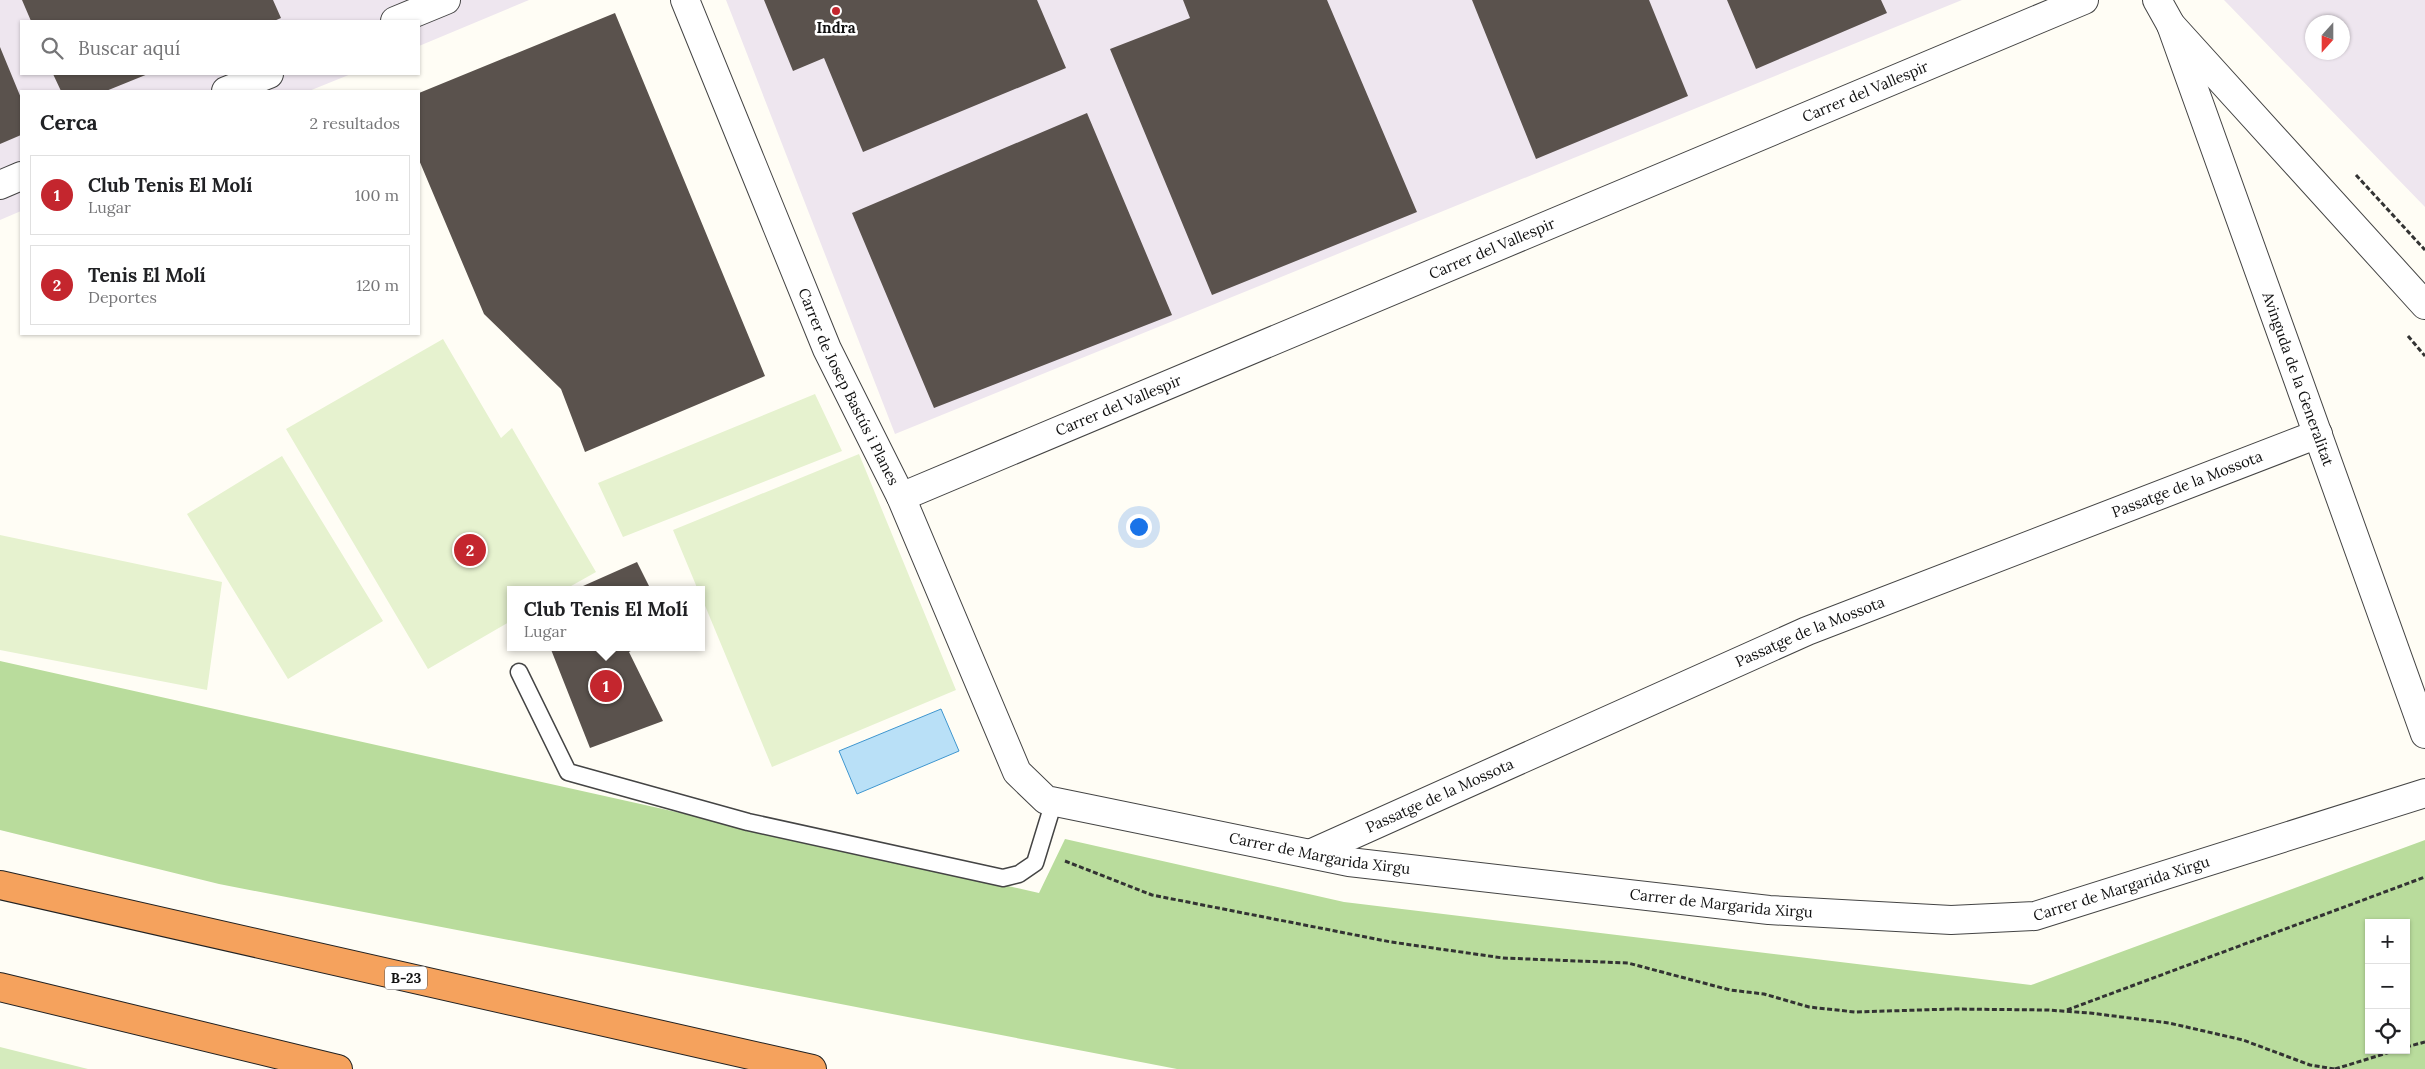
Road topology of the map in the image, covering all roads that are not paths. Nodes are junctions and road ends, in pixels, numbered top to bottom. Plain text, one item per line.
1 (446, 0) edge
2 (685, 0) edge
3 (2084, 0) edge
4 (2157, 0) edge
5 (397, 20) edge
6 (2171, 25) junction
7 (266, 75) edge
8 (229, 90) edge
9 (20, 176) edge
10 (0, 185) edge
11 (2425, 305) edge
12 (2318, 434) junction
13 (901, 497) junction
14 (519, 672) dead end
15 (2425, 734) edge
16 (1017, 772) joint
17 (2425, 793) edge
18 (1054, 801) junction
19 (1312, 853) junction
20 (0, 885) edge
21 (0, 987) edge
22 (338, 1069) edge
23 (812, 1069) edge

1 - 5 street
2 - 13 street, Carrer de Josep Bastús i Planes
3 - 13 street, Carrer del Vallespir
4 - 6 street, Avinguda de la Generalitat
6 - 11 street, Avinguda de la Generalitat
6 - 12 street, Avinguda de la Generalitat
7 - 8 street
9 - 10 street
12 - 15 street, Avinguda de la Generalitat
12 - 19 street, Passatge de la Mossota
13 - 16 street, Carrer de Josep Bastús i Planes
14 - 18 lane
16 - 18 street, Carrer de Margarida Xirgu
17 - 19 street, Carrer de Margarida Xirgu
18 - 19 street, Carrer de Margarida Xirgu
20 - 23 highway, B-23
21 - 22 highway

